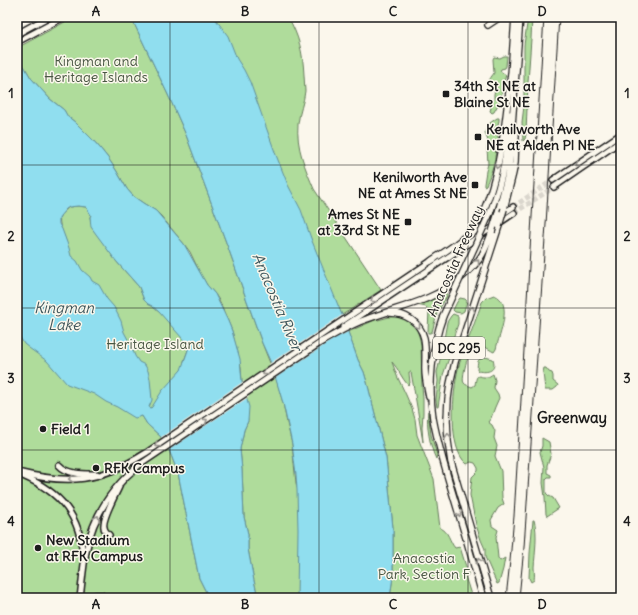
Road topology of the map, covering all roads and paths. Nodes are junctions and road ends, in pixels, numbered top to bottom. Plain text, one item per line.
1 (48, 17) edge
2 (64, 17) edge
3 (500, 17) edge
4 (515, 17) edge
5 (520, 17) edge
6 (488, 25) dead end
7 (17, 34) edge
8 (17, 42) edge
9 (512, 73) junction
10 (515, 102) junction
11 (621, 134) edge
12 (621, 141) edge
13 (553, 180) tunnel mouth
14 (554, 187) tunnel mouth
15 (513, 207) tunnel mouth
16 (514, 214) tunnel mouth
17 (431, 261) junction
18 (407, 281) junction
19 (383, 314) junction
20 (321, 342) junction
21 (433, 414) junction
22 (59, 465) dead end
23 (112, 471) junction
24 (17, 472) edge
25 (129, 474) junction
26 (109, 535) dead end
27 (83, 569) junction
28 (101, 595) dead end
29 (80, 598) edge
30 (91, 598) edge
31 (483, 598) edge
32 (491, 598) edge

1 - 7 main road
2 - 8 main road
3 - 6 highway
4 - 9 highway, DC 295
5 - 10 highway, DC 295
9 -> 17 highway
9 - 21 highway, Anacostia Freeway / DC 295, bridge
19 -> 10 highway, bridge
32 -> 10 highway, Anacostia Freeway / DC 295, bridge
11 -> 13 main road
12 - 14 main road
15 - 17 main road
16 - 18 main road
17 - 18 main road
18 - 20 main road
18 -> 23 main road
19 - 20 highway
19 -> 21 highway
25 -> 20 main road
21 -> 31 highway, Anacostia Freeway / DC 295
22 - 23 main road
23 -> 24 main road
24 - 27 main road
25 - 26 main road
27 -> 25 main road
27 - 29 main road
28 - 30 main road

